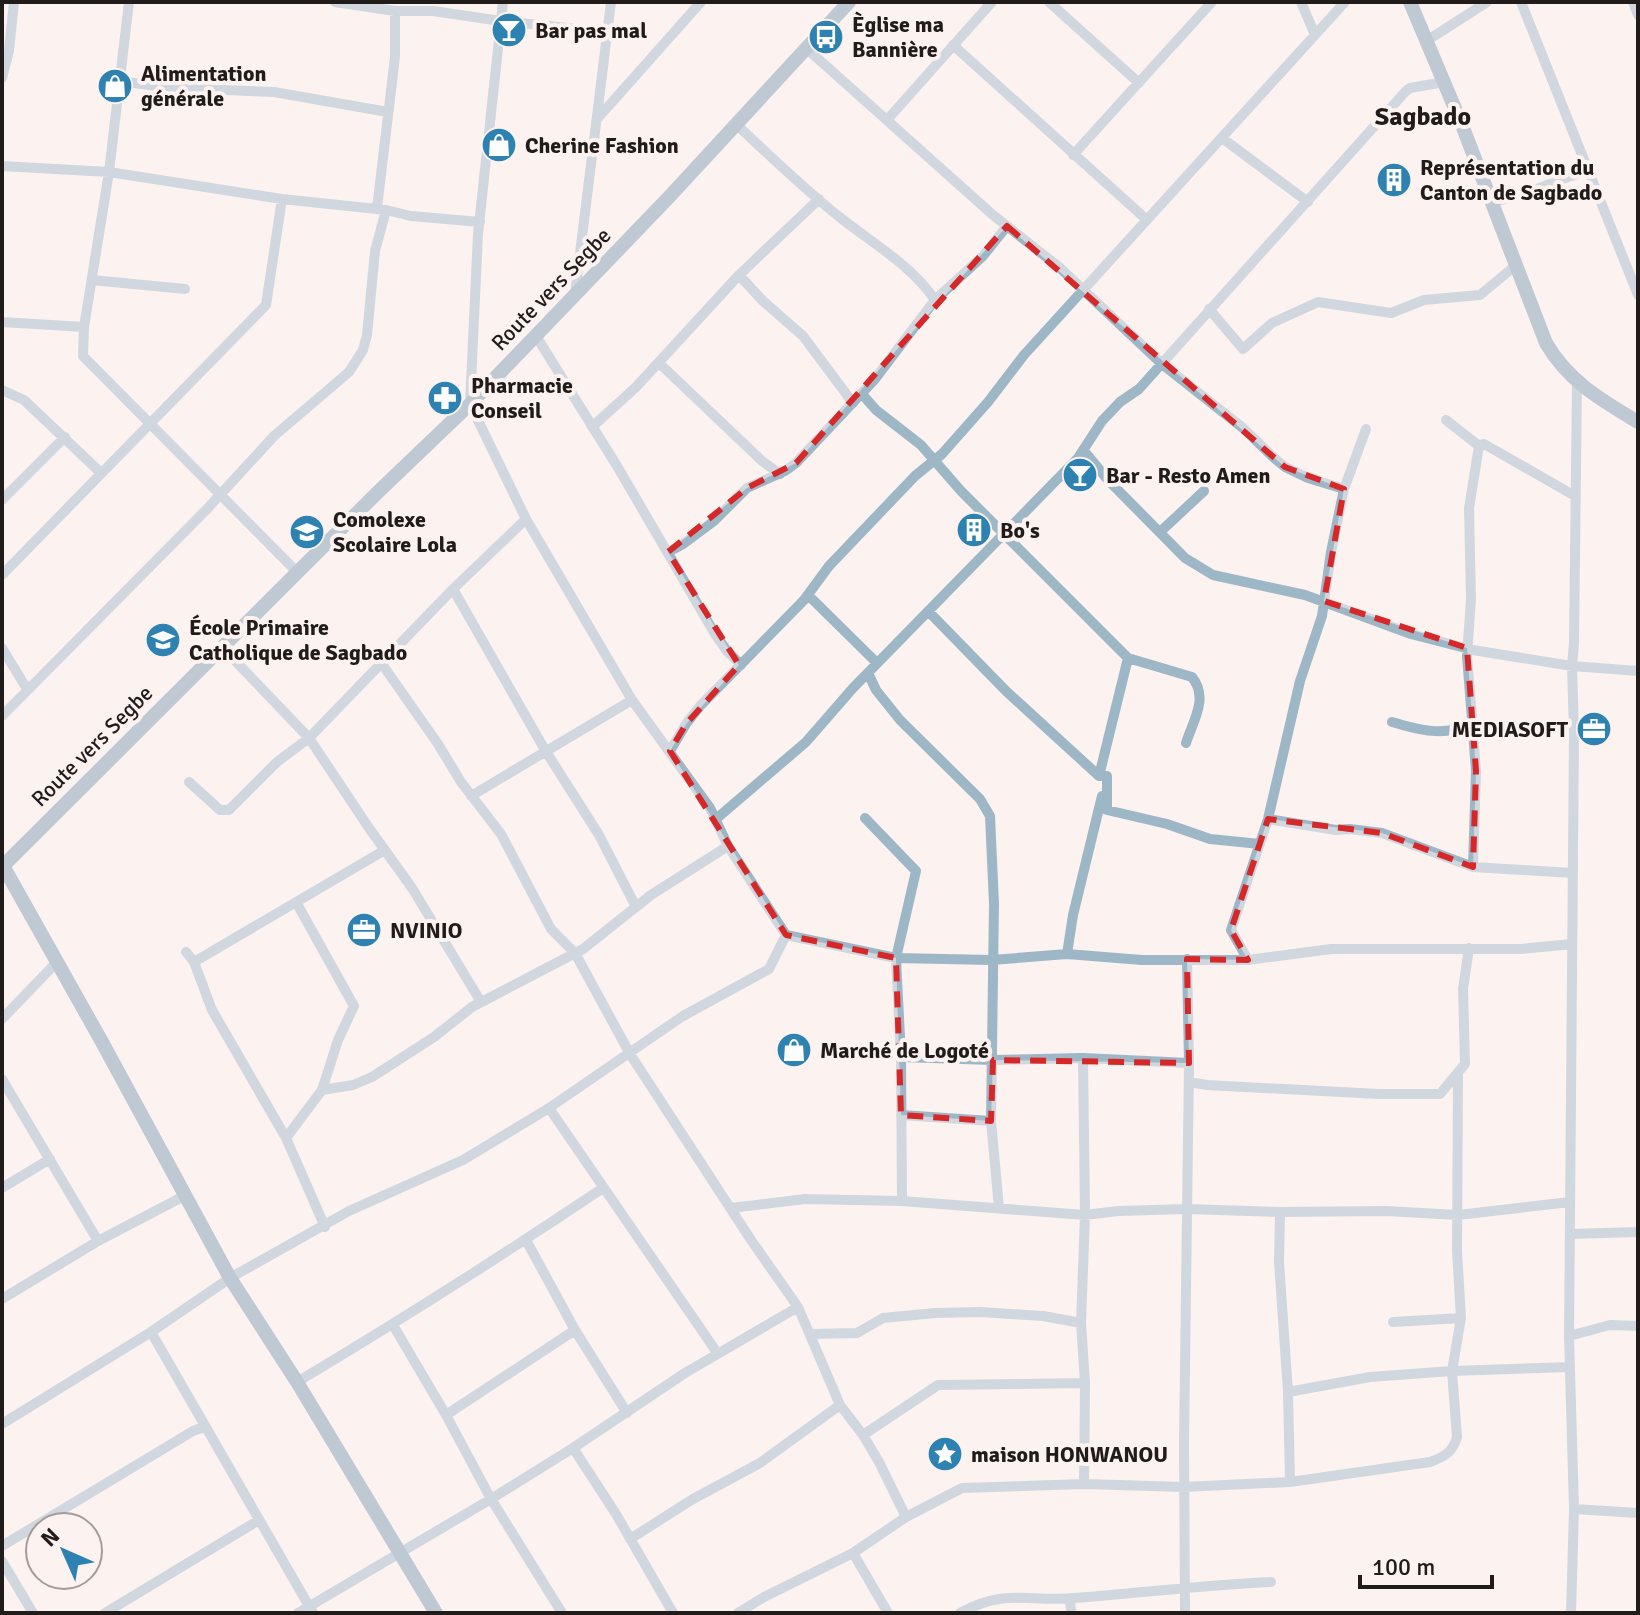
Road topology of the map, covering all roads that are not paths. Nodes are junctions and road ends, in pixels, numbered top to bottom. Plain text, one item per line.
1 (14, 2) edge
2 (129, 2) edge
3 (335, 2) edge
4 (503, 2) edge
5 (611, 2) edge
6 (701, 2) edge
7 (849, 2) edge
8 (992, 2) edge
9 (1049, 2) edge
10 (1194, 2) edge
11 (1301, 2) edge
12 (1345, 2) edge
13 (1410, 2) edge
14 (1487, 2) edge
15 (1521, 2) edge
16 (1633, 2) edge
17 (1208, 6) edge
18 (434, 7) edge
19 (395, 11) junction
20 (1638, 15) edge
21 (501, 21) junction
22 (607, 32) junction
23 (1315, 35) junction
24 (1428, 40) junction
25 (953, 45) junction
26 (806, 48) junction
27 (2, 78) edge
28 (119, 81) junction
29 (1444, 82) junction
30 (1139, 83) junction
31 (388, 112) junction
32 (597, 119) junction
33 (887, 120) junction
34 (736, 124) junction
35 (1222, 138) junction
36 (1073, 155) junction
37 (2, 166) edge
38 (1589, 170) junction
39 (109, 172) junction
40 (282, 199) junction
41 (819, 199) junction
42 (1308, 202) junction
43 (1491, 202) junction
44 (381, 209) junction
45 (1147, 220) junction
46 (480, 222) junction
47 (1007, 226) junction
48 (1515, 266) junction
49 (739, 275) junction
50 (92, 280) junction
51 (185, 289) dead end
52 (1084, 293) junction
53 (1638, 295) edge
54 (575, 297) junction
55 (935, 300) junction
56 (1209, 309) junction
57 (2, 322) edge
58 (84, 327) junction
59 (536, 336) junction
60 (659, 363) junction
61 (1162, 364) junction
62 (1577, 383) junction
63 (2, 390) edge
64 (862, 394) junction
65 (853, 403) junction
66 (470, 404) junction
67 (1446, 420) dead end
68 (1638, 422) edge
69 (149, 423) junction
70 (592, 427) junction
71 (1366, 429) dead end
72 (65, 437) junction
73 (1479, 446) junction
74 (1084, 451) junction
75 (935, 461) junction
76 (101, 473) junction
77 (780, 474) junction
78 (1344, 489) junction
79 (1204, 491) dead end
80 (220, 494) junction
81 (1575, 496) junction
82 (2, 500) edge
83 (526, 519) junction
84 (1160, 532) junction
85 (1004, 534) junction
86 (668, 552) junction
87 (297, 572) junction
88 (2, 575) edge
89 (453, 589) junction
90 (808, 595) junction
91 (1324, 601) junction
92 (928, 611) junction
93 (222, 647) junction
94 (2, 648) edge
95 (1467, 648) junction
96 (1128, 658) junction
97 (877, 663) junction
98 (382, 664) junction
99 (741, 665) junction
100 (1572, 666) junction
101 (1638, 671) edge
102 (868, 673) junction
103 (27, 689) junction
104 (632, 700) junction
105 (2, 716) edge
106 (1392, 722) dead end
107 (1470, 724) junction
108 (309, 738) junction
109 (1186, 743) dead end
110 (545, 750) junction
111 (670, 751) junction
112 (1103, 776) junction
113 (189, 782) dead end
114 (471, 796) junction
115 (865, 818) dead end
116 (716, 819) junction
117 (1268, 819) junction
118 (1260, 844) junction
119 (728, 846) junction
120 (385, 850) junction
121 (2, 866) edge
122 (1473, 867) junction
123 (1573, 873) junction
124 (296, 902) junction
125 (636, 907) junction
126 (786, 935) junction
127 (1572, 944) junction
128 (1469, 948) junction
129 (186, 952) dead end
130 (575, 953) junction
131 (1067, 954) junction
132 (896, 958) junction
133 (1187, 959) junction
134 (992, 960) junction
135 (1248, 960) junction
136 (194, 962) junction
137 (56, 963) junction
138 (481, 1002) junction
139 (2, 1019) edge
140 (630, 1054) junction
141 (901, 1057) junction
142 (1083, 1058) junction
143 (993, 1060) junction
144 (1189, 1063) junction
145 (1458, 1074) junction
146 (2, 1079) edge
147 (1189, 1082) junction
148 (322, 1090) junction
149 (549, 1108) junction
150 (901, 1115) junction
151 (991, 1121) junction
152 (286, 1138) junction
153 (50, 1159) junction
154 (2, 1188) edge
155 (603, 1188) junction
156 (186, 1195) junction
157 (902, 1201) junction
158 (1570, 1202) junction
159 (731, 1208) junction
160 (999, 1208) junction
161 (1187, 1209) junction
162 (1280, 1212) junction
163 (1085, 1215) junction
164 (1458, 1215) junction
165 (325, 1227) junction
166 (1638, 1232) edge
167 (1570, 1234) junction
168 (526, 1240) junction
169 (98, 1241) junction
170 (230, 1278) junction
171 (2, 1299) edge
172 (798, 1307) junction
173 (1461, 1318) junction
174 (1393, 1322) dead end
175 (1081, 1323) junction
176 (393, 1325) junction
177 (1638, 1326) edge
178 (575, 1330) junction
179 (151, 1332) junction
180 (811, 1334) junction
181 (1569, 1336) junction
182 (718, 1354) junction
183 (1570, 1367) junction
184 (1452, 1371) junction
185 (297, 1382) junction
186 (1085, 1383) junction
187 (1288, 1392) junction
188 (840, 1405) junction
189 (627, 1413) junction
190 (446, 1415) junction
191 (2, 1424) edge
192 (204, 1427) junction
193 (863, 1435) junction
194 (573, 1448) junction
195 (1290, 1482) junction
196 (1084, 1484) junction
197 (1184, 1487) junction
198 (491, 1499) junction
199 (1574, 1509) junction
200 (1638, 1513) edge
201 (906, 1517) junction
202 (259, 1520) junction
203 (630, 1539) junction
204 (2, 1546) edge
205 (400, 1553) junction
206 (853, 1553) junction
207 (2, 1561) edge
208 (1271, 1582) dead end
209 (1184, 1587) junction
210 (1070, 1599) junction
211 (311, 1610) edge
212 (33, 1613) edge
213 (105, 1613) edge
214 (298, 1613) edge
215 (436, 1613) edge
216 (562, 1613) edge
217 (673, 1613) edge
218 (738, 1613) edge
219 (888, 1613) edge
220 (960, 1613) edge
221 (1071, 1613) edge
222 (1185, 1613) edge
223 (1571, 1613) edge

1 - 27 street
2 - 28 street
3 - 19 street
4 - 21 street
5 - 22 street
6 - 32 street
7 - 26 street, Route vers Segbe
8 - 25 street
9 - 30 street
10 - 17 street
11 - 23 street
12 - 23 street
13 - 24 street
14 - 24 street
15 - 38 street
16 - 20 street
17 - 30 street
18 - 19 street
18 - 21 street
19 - 31 street
21 - 22 street
21 - 46 street
22 - 32 street
23 - 35 street
24 - 29 street
25 - 33 street
25 - 36 street
26 - 33 street
26 - 34 street, Route vers Segbe
28 - 31 street
28 - 39 street
29 - 42 street
29 - 43 street
30 - 36 street
31 - 44 street
32 - 54 street
33 - 47 street
34 - 41 street
34 - 54 street, Route vers Segbe
35 - 42 street
35 - 45 street
36 - 45 street
37 - 39 street
38 - 43 street
38 - 53 street
39 - 40 street
39 - 50 street
40 - 44 street
40 - 69 street
41 - 49 street
41 - 55 street
42 - 56 street
43 - 48 street
44 - 46 street
44 - 80 street
45 - 52 street
46 - 66 street
47 - 52 street
47 - 55 street
48 - 56 street
48 - 62 street
49 - 60 street
49 - 65 street
50 - 51 street
50 - 58 street
52 - 61 street
52 - 75 street
54 - 59 street, Route vers Segbe
55 - 64 street
56 - 61 street
57 - 58 street
58 - 69 street
59 - 66 street, Route vers Segbe
59 - 70 street
60 - 70 street
60 - 77 street
61 - 74 street
61 - 78 street
62 - 68 street
62 - 81 street
63 - 72 street
64 - 65 street
64 - 75 street
65 - 77 street
66 - 83 street
66 - 87 street, Route vers Segbe
67 - 73 street
69 - 76 street
69 - 80 street
70 - 86 street
71 - 78 street
72 - 76 street
72 - 82 street
73 - 81 street
73 - 95 street
74 - 84 street
74 - 85 street
75 - 85 street
75 - 90 street
76 - 88 street
77 - 86 street
78 - 91 street
79 - 84 street
80 - 87 street
80 - 103 street
81 - 100 street
83 - 89 street
83 - 104 street
84 - 91 street
85 - 92 street
85 - 96 street
86 - 99 street
87 - 93 street, Route vers Segbe
89 - 98 street
89 - 110 street
90 - 97 street
90 - 99 street
91 - 95 street
91 - 117 street
92 - 97 street
92 - 112 street
93 - 108 street
93 - 121 street, Route vers Segbe
94 - 103 street
95 - 100 street
95 - 107 street
96 - 109 street
96 - 112 street
97 - 102 street
98 - 108 street
98 - 114 street
99 - 111 street
100 - 101 street
100 - 123 street
102 - 116 street
102 - 134 street
103 - 105 street
104 - 110 street
104 - 111 street
106 - 107 street
107 - 122 street
108 - 113 street
108 - 120 street
110 - 114 street
110 - 125 street
111 - 116 street
112 - 118 street
112 - 131 street
114 - 130 street
115 - 132 street
116 - 119 street
117 - 118 street
117 - 122 street
118 - 135 street
119 - 125 street
119 - 126 street
120 - 124 street
120 - 138 street
121 - 137 street
122 - 123 street
123 - 127 street
124 - 136 street
124 - 148 street
125 - 130 street
126 - 132 street
126 - 140 street
127 - 128 street
127 - 158 street
128 - 135 street
128 - 145 street
129 - 136 street
130 - 138 street
130 - 140 street
131 - 133 street
131 - 134 street
132 - 134 street
132 - 141 street
133 - 135 street
133 - 144 street
134 - 143 street
136 - 152 street
137 - 139 street
137 - 156 street
138 - 148 street
140 - 149 street
140 - 159 street
141 - 143 street
141 - 150 street
142 - 143 street
142 - 144 street
142 - 163 street
143 - 151 street
144 - 147 street
145 - 147 street
145 - 164 street
146 - 153 street
147 - 161 street
148 - 152 street
149 - 155 street
149 - 165 street
150 - 151 street
150 - 157 street
151 - 160 street
152 - 165 street
153 - 154 street
153 - 169 street
155 - 168 street
155 - 182 street
156 - 169 street
156 - 170 street
157 - 159 street
157 - 160 street
158 - 164 street
158 - 167 street
159 - 172 street
160 - 163 street
161 - 162 street
161 - 163 street
161 - 197 street
162 - 164 street
162 - 187 street
163 - 175 street
164 - 173 street
165 - 170 street
166 - 167 street
167 - 181 street
168 - 176 street
168 - 178 street
169 - 171 street
170 - 179 street
170 - 185 street
172 - 180 street
172 - 182 street
173 - 174 street
173 - 184 street
175 - 180 street
175 - 186 street
176 - 185 street
176 - 190 street
177 - 181 street
178 - 189 street
178 - 190 street
179 - 191 street
179 - 192 street
180 - 188 street
181 - 183 street
182 - 189 street
183 - 184 street
183 - 199 street
184 - 187 street
184 - 195 street
185 - 205 street
186 - 193 street
186 - 196 street
187 - 195 street
188 - 193 street
188 - 203 street
189 - 194 street
190 - 198 street
192 - 202 street
192 - 204 street
193 - 201 street
194 - 198 street
194 - 203 street
195 - 197 street
196 - 197 street
196 - 201 street
197 - 209 street
198 - 205 street
198 - 216 street
199 - 200 street
199 - 223 street
201 - 206 street
202 - 211 street
202 - 213 street
203 - 217 street
205 - 211 street
205 - 215 street
206 - 218 street
206 - 219 street
207 - 212 street
208 - 209 street
209 - 210 street
209 - 222 street
210 - 220 street
210 - 221 street
211 - 214 street

